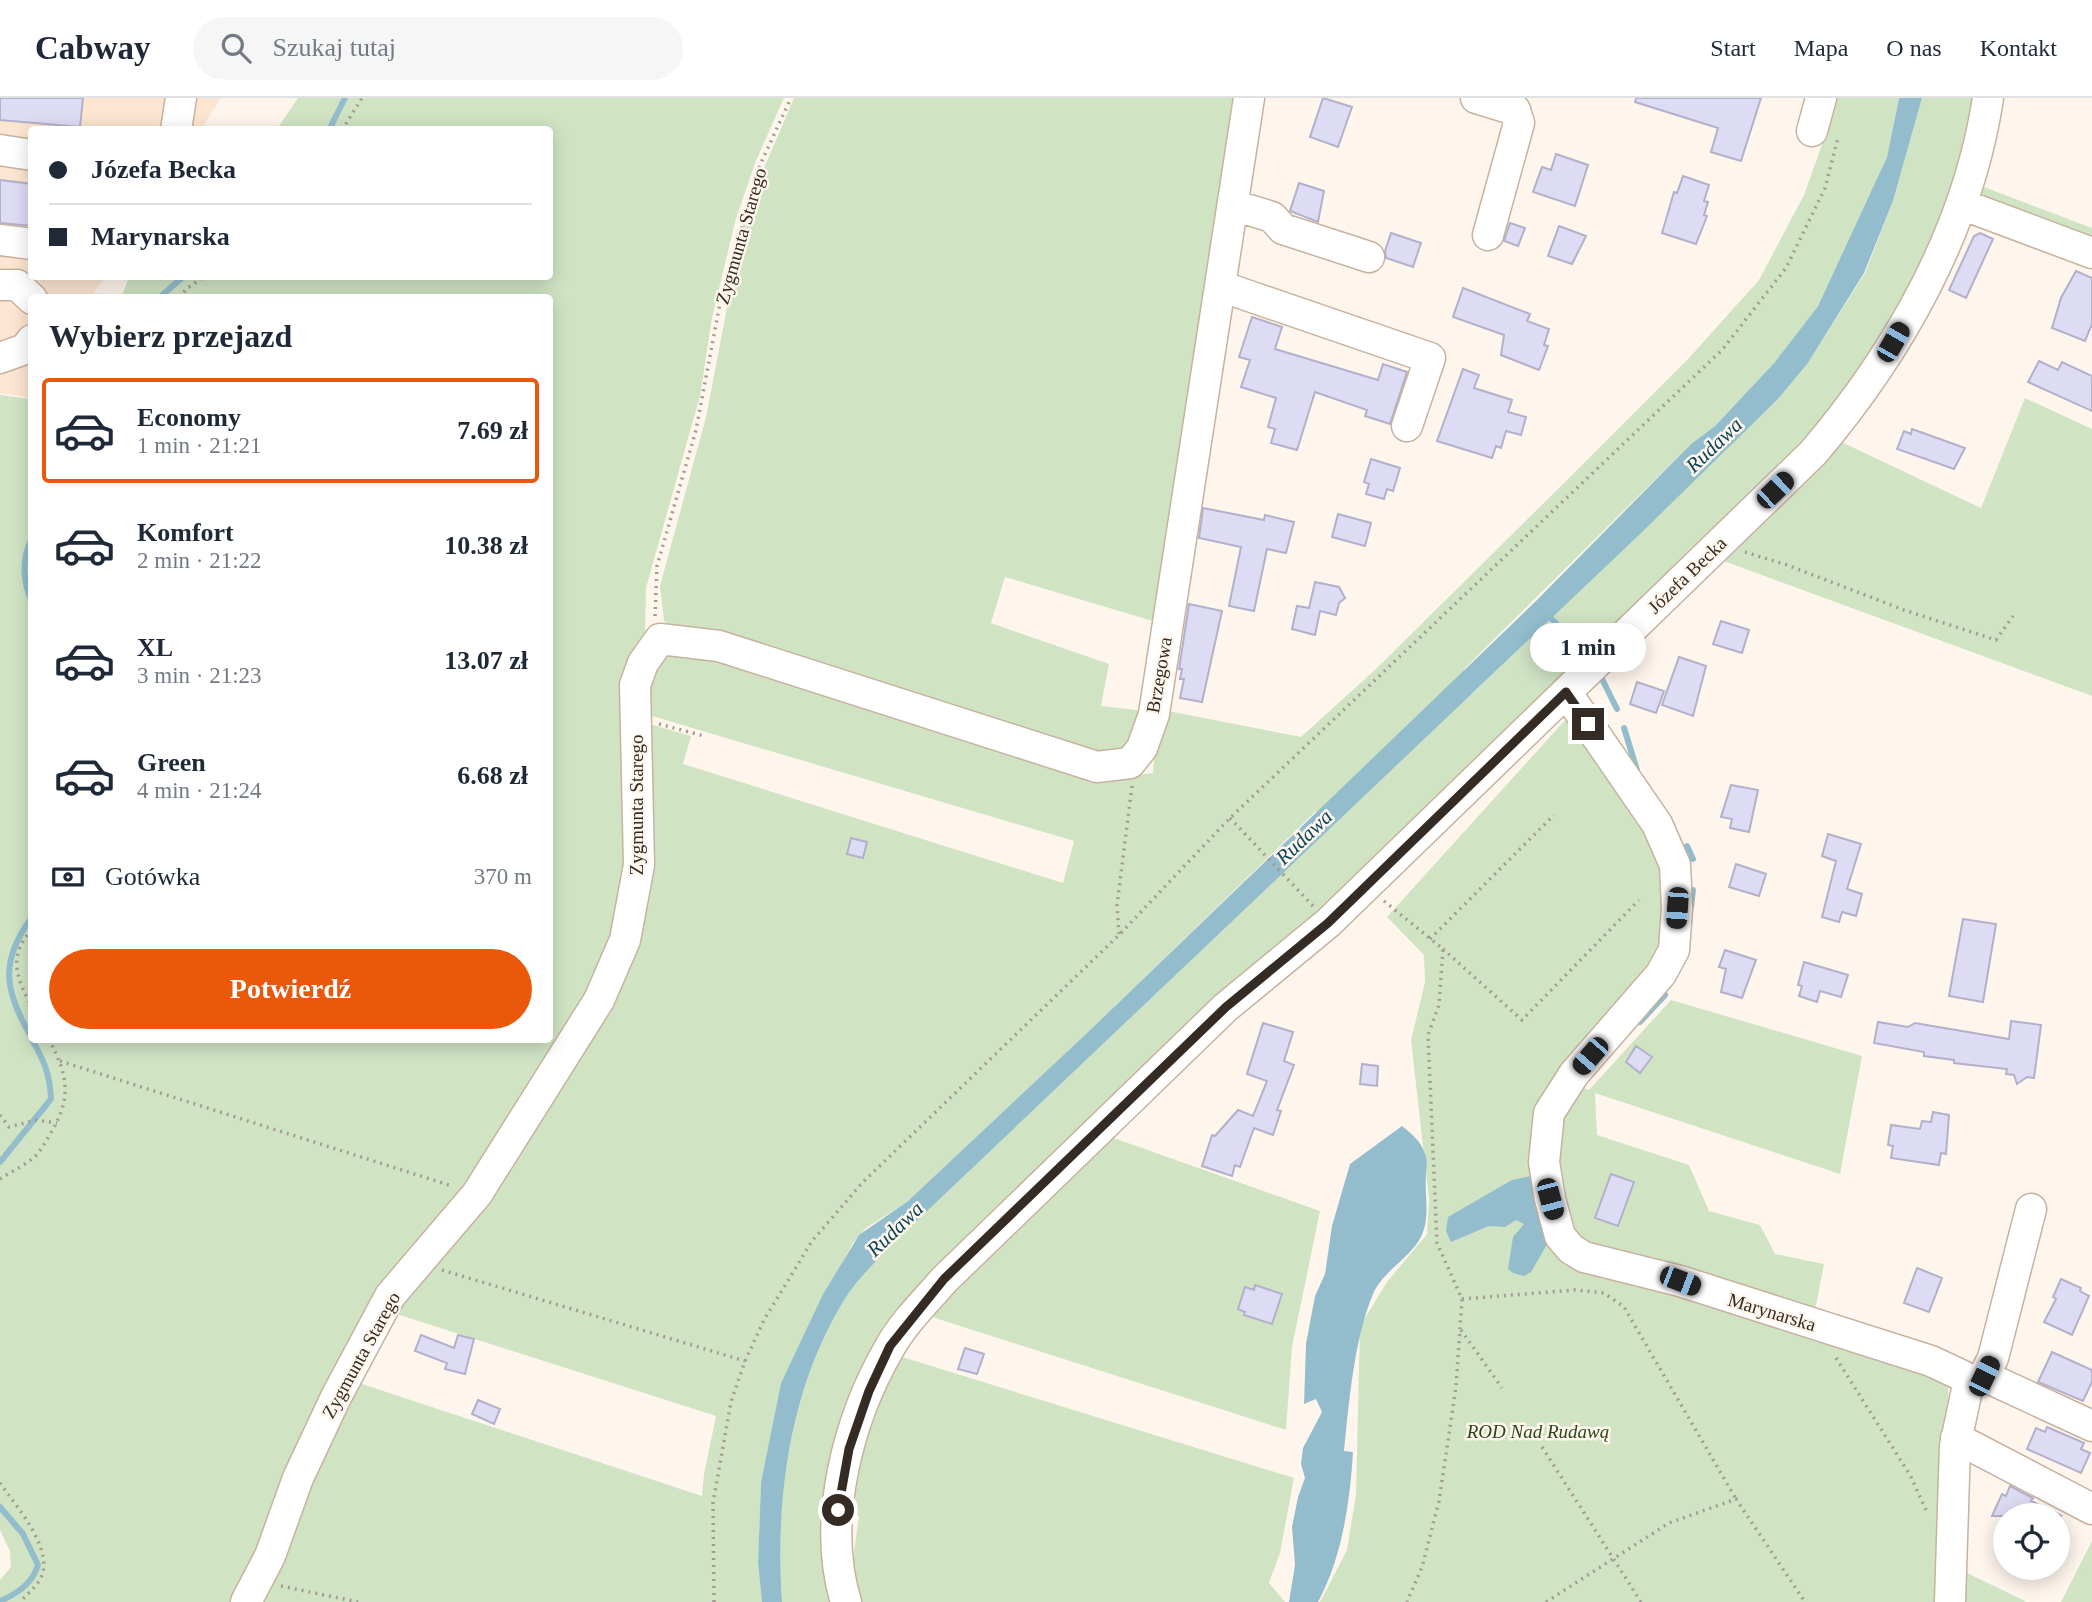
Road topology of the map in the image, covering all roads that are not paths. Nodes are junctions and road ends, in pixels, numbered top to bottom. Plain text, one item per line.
1 (181, 98) edge
2 (1249, 98) edge
3 (1476, 98) edge
4 (1821, 98) edge
5 (1988, 98) edge
6 (177, 126) edge
7 (1825, 134) road end
8 (0, 150) edge
9 (28, 154) edge
10 (1961, 204) junction
11 (1233, 205) junction
12 (1488, 235) dead end
13 (0, 240) edge
14 (28, 244) edge
15 (2092, 253) edge
16 (1369, 257) dead end
17 (0, 285) edge
18 (1220, 286) junction
19 (28, 295) edge
20 (28, 345) edge
21 (0, 358) edge
22 (1407, 426) dead end
23 (660, 639) joint
24 (1566, 692) junction
25 (2031, 1209) dead end
26 (1976, 1380) junction
27 (2092, 1426) edge
28 (1956, 1438) junction
29 (2092, 1509) edge
30 (251, 1593) edge
31 (846, 1602) edge
32 (1950, 1602) edge

1 - 6 street
2 - 11 street, Brzegowa
3 - 12 street
4 - 7 street
5 - 10 street, Józefa Becka
8 - 9 street
10 - 15 street
10 - 24 street, Józefa Becka
11 - 16 street
11 - 18 street, Brzegowa
13 - 14 street
17 - 19 street
18 - 22 street
18 - 23 street, Brzegowa
20 - 21 street
23 - 30 street, Zygmunta Starego
24 - 26 street, Marynarska
24 - 31 street, Józefa Becka
25 - 26 street
26 - 27 street, Marynarska
26 - 28 street
28 - 29 street
28 - 32 street

